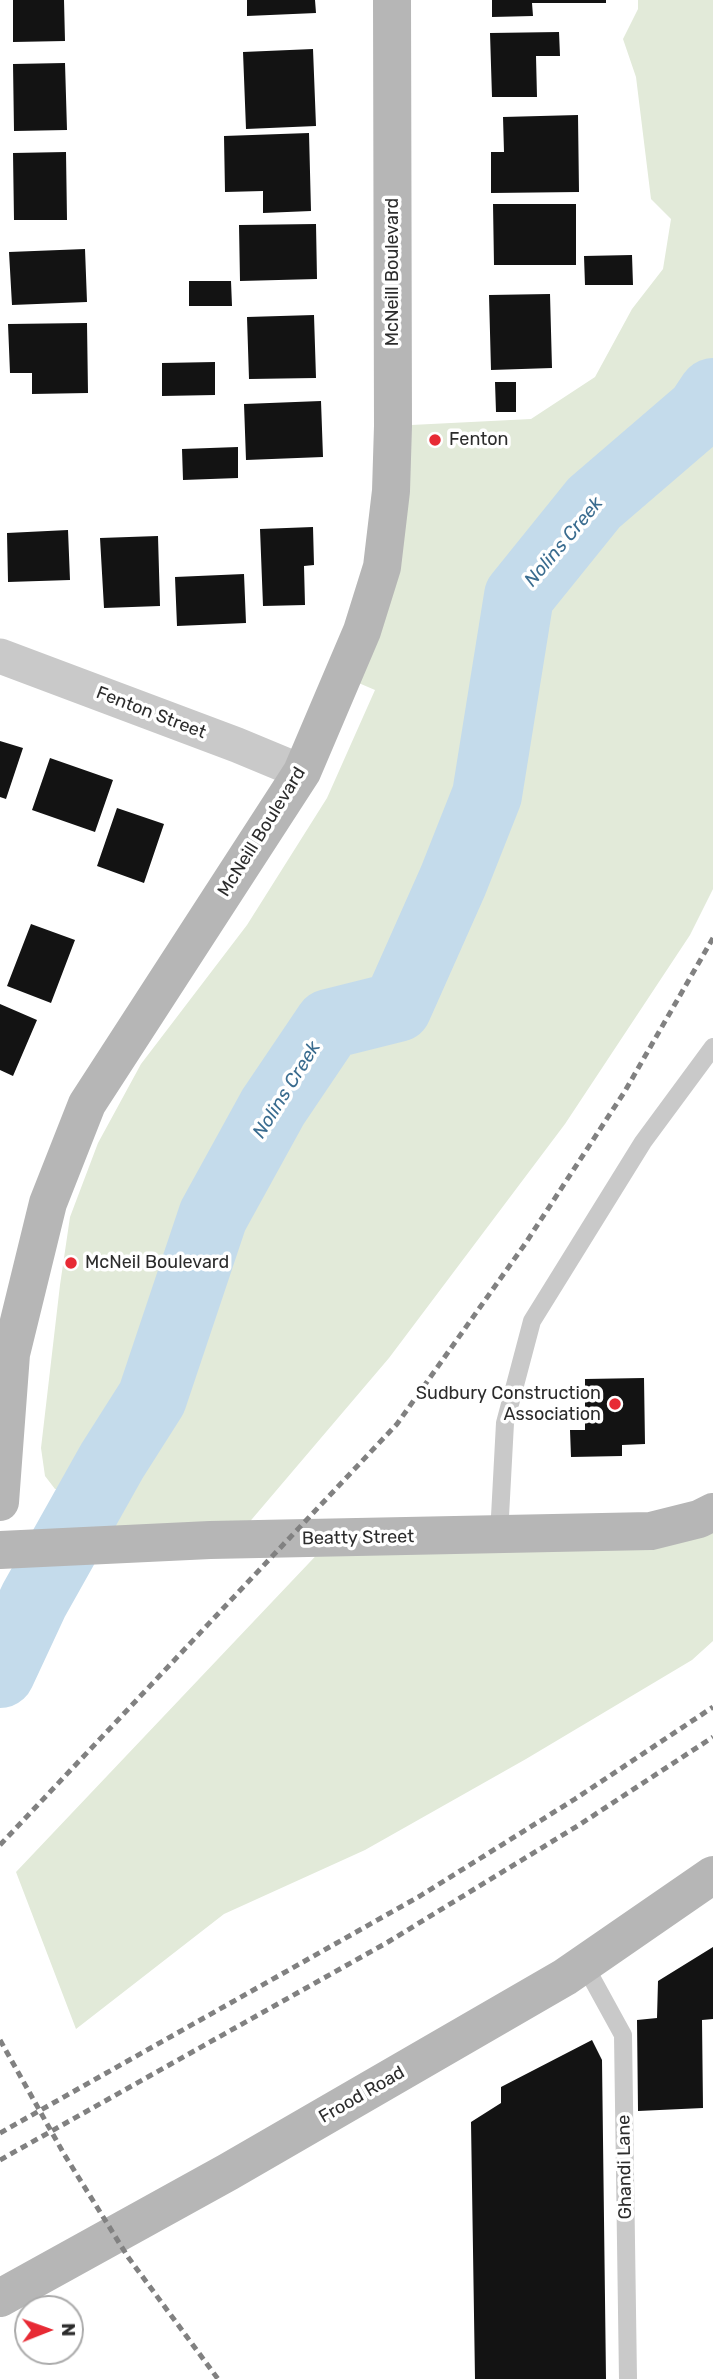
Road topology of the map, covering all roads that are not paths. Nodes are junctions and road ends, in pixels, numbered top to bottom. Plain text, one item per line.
1 (392, 0) edge
2 (0, 656) edge
3 (302, 772) junction
4 (713, 1047) edge
5 (0, 1502) edge
6 (713, 1512) edge
7 (499, 1535) junction
8 (16, 1549) edge
9 (713, 1875) edge
10 (584, 1964) junction
11 (0, 2298) edge
12 (628, 2379) edge

1 - 3 street, McNeill Boulevard
2 - 3 street, Fenton Street
3 - 5 street, McNeill Boulevard
4 - 7 lane
6 - 7 street, Beatty Street
7 - 8 street, Beatty Street
9 - 10 street, Frood Road
10 - 11 street, Frood Road
10 - 12 lane, Ghandi Lane

